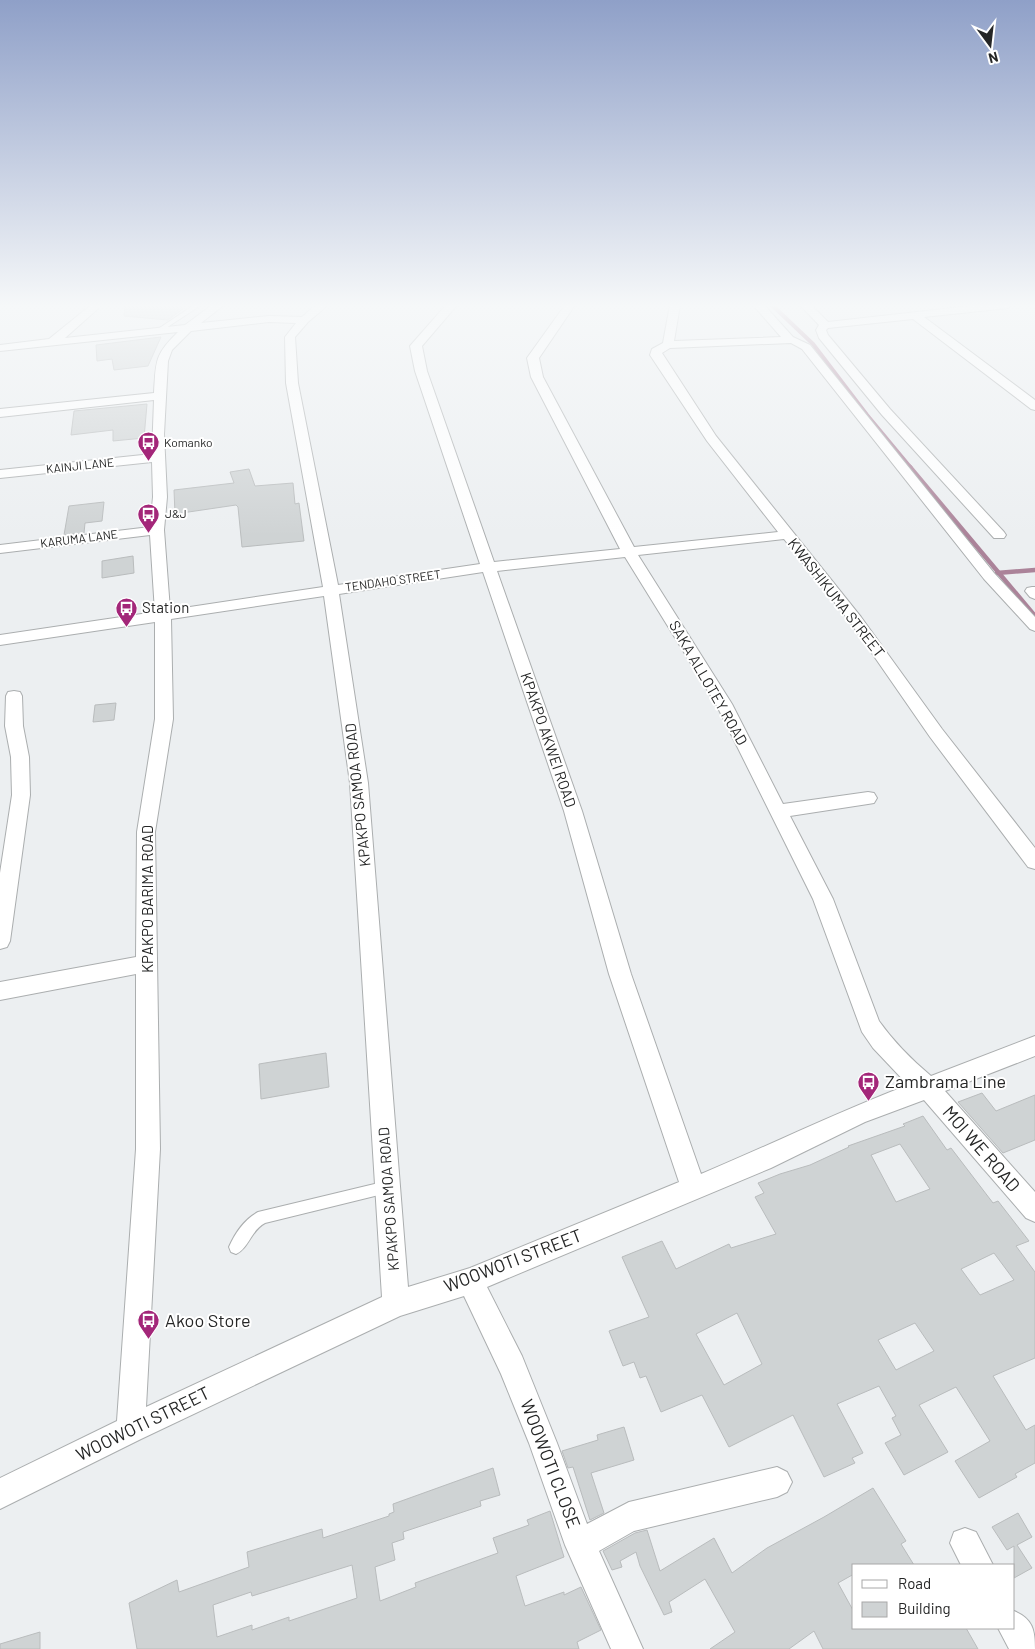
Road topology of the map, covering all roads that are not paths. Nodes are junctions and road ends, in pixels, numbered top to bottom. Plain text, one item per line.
1 (161, 382) edge
2 (292, 382) edge
3 (425, 382) edge
4 (540, 382) edge
5 (674, 382) edge
6 (834, 382) edge
7 (861, 382) edge
8 (1003, 382) edge
9 (160, 396) junction
10 (1035, 406) edge
11 (0, 413) edge
12 (160, 457) junction
13 (0, 474) edge
14 (157, 530) junction
15 (787, 535) junction
16 (999, 535) dead end
17 (0, 549) edge
18 (629, 552) junction
19 (490, 567) junction
20 (331, 590) junction
21 (163, 615) junction
22 (1035, 626) edge
23 (0, 640) edge
24 (14, 696) dead end
25 (868, 798) dead end
26 (778, 810) junction
27 (1035, 862) edge
28 (0, 941) edge
29 (148, 963) junction
30 (0, 991) edge
31 (1035, 1046) edge
32 (928, 1088) junction
33 (388, 1186) junction
34 (693, 1187) junction
35 (1035, 1210) edge
36 (236, 1247) dead end
37 (470, 1281) junction
38 (396, 1304) junction
39 (131, 1428) junction
40 (776, 1482) dead end
41 (0, 1494) edge
42 (580, 1545) junction
43 (1015, 1629) edge
44 (627, 1649) edge
45 (1027, 1649) edge

1 - 9 street, KPAKPO BARIMA ROAD
2 - 20 street, KPAKPO SAMOA ROAD
3 - 19 street, KPAKPO AKWEI ROAD
4 - 18 street, SAKA ALLOTEY ROAD
5 - 15 street, KWASHIKUMA STREET
6 - 22 street
7 - 16 street
8 - 10 street
9 - 11 street
9 - 12 street, KPAKPO BARIMA ROAD
12 - 13 street, KAINJI LANE
12 - 14 street, KPAKPO BARIMA ROAD
14 - 17 street, KARUMA LANE
14 - 21 street, KPAKPO BARIMA ROAD
15 - 18 street, TENDAHO STREET
15 - 27 street, KWASHIKUMA STREET
18 - 19 street, TENDAHO STREET
18 - 26 street, SAKA ALLOTEY ROAD
19 - 20 street, TENDAHO STREET
19 - 34 street, KPAKPO AKWEI ROAD
20 - 21 street, TENDAHO STREET
20 - 33 street, KPAKPO SAMOA ROAD
21 - 23 street, TENDAHO STREET
21 - 29 street, KPAKPO BARIMA ROAD
24 - 28 street
25 - 26 street
26 - 32 street, SAKA ALLOTEY ROAD
29 - 30 street
29 - 39 street, KPAKPO BARIMA ROAD
31 - 32 street, WOOWOTI STREET
32 - 34 street, WOOWOTI STREET
32 - 35 street, MOI WE ROAD
33 - 36 lane
33 - 38 street, KPAKPO SAMOA ROAD
34 - 37 street, WOOWOTI STREET
37 - 38 street, WOOWOTI STREET
37 - 42 street, WOOWOTI CLOSE
38 - 39 street, WOOWOTI STREET
39 - 41 street, WOOWOTI STREET
40 - 42 street
42 - 44 street, WOOWOTI CLOSE
43 - 45 street

